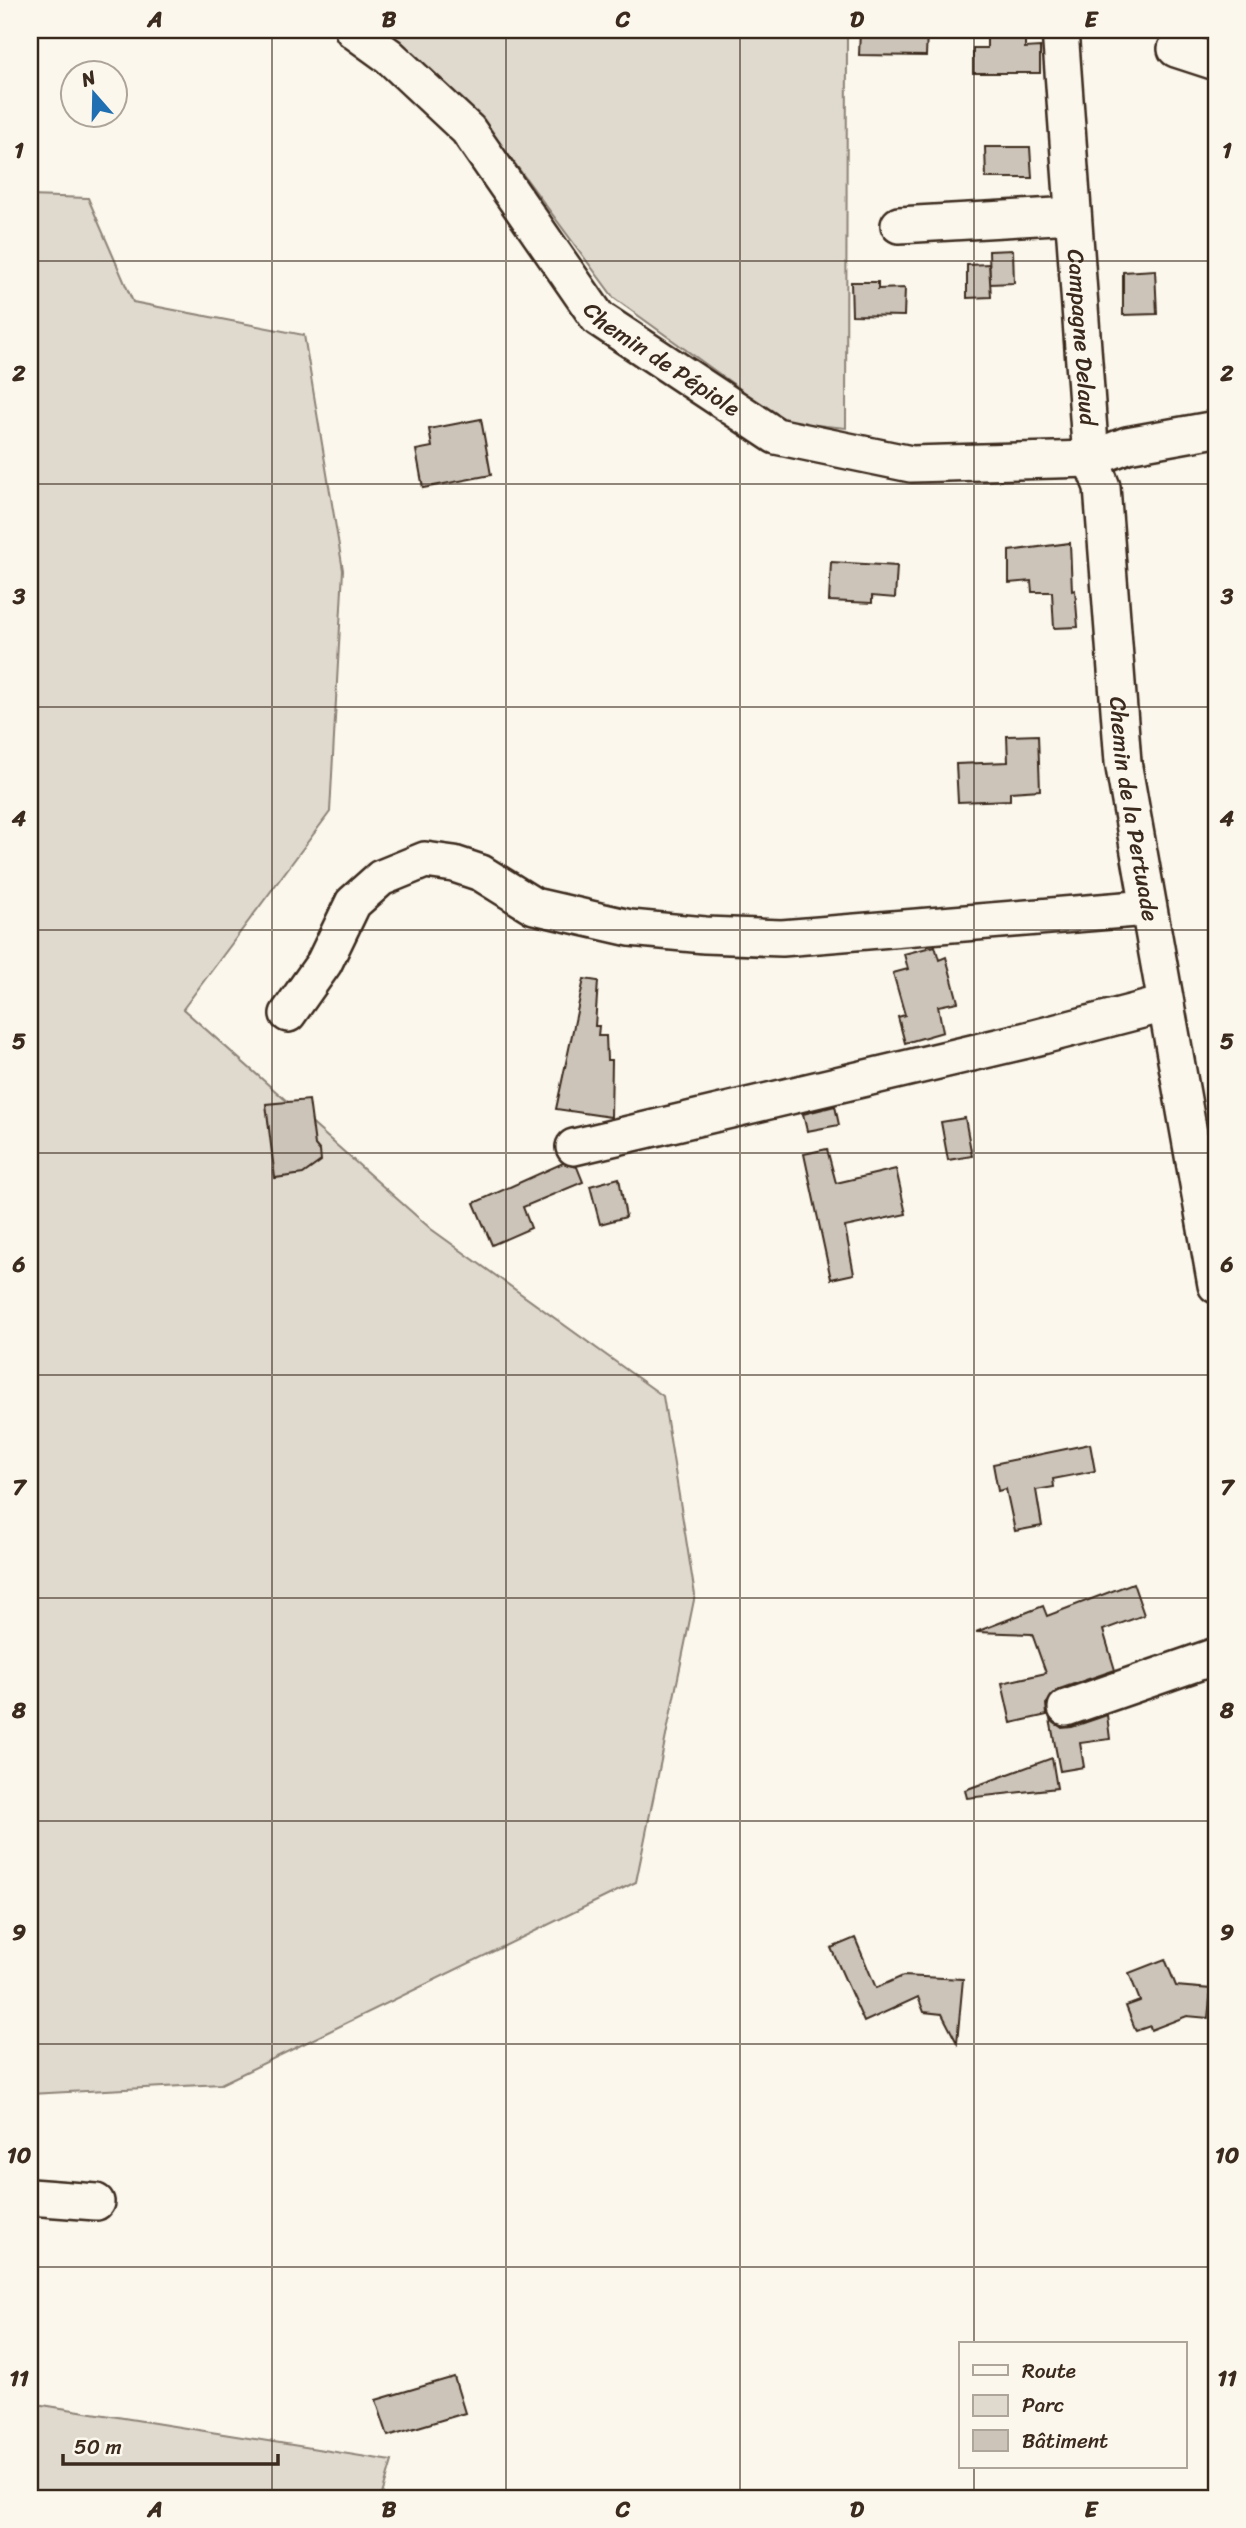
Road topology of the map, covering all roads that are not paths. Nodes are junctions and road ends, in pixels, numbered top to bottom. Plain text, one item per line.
1 (353, 30) edge
2 (1060, 30) edge
3 (1177, 49) dead end
4 (1216, 62) edge
5 (1073, 215) junction
6 (899, 225) dead end
7 (1216, 429) edge
8 (1091, 459) junction
9 (1148, 908) junction
10 (1165, 1004) junction
11 (288, 1014) dead end
12 (574, 1147) dead end
13 (1216, 1285) edge
14 (1216, 1656) edge
15 (1066, 1708) dead end
16 (30, 2197) edge
17 (96, 2202) dead end

1 - 8 street, Chemin de Pépiole
2 - 5 street, Campagne Delaud
3 - 4 street
5 - 6 street, Campagne Delaud
5 - 8 street, Campagne Delaud
7 - 8 street
8 - 9 street, Chemin de la Pertuade
9 - 10 street, Chemin de la Pertuade
9 - 11 street
10 - 12 street
10 - 13 street, Chemin de la Pertuade
14 - 15 street
16 - 17 street

